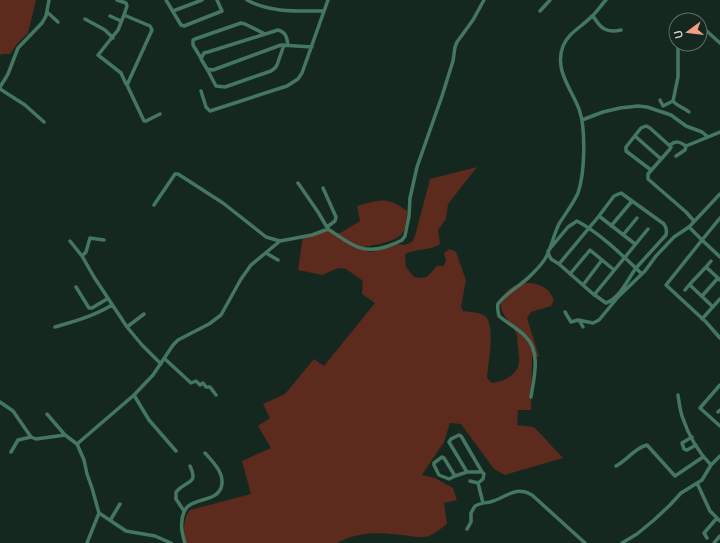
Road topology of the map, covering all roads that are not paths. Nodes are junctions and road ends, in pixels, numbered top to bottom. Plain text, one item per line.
1 (49, 0) edge
2 (117, 0) edge
3 (166, 0) edge
4 (202, 0) edge
5 (217, 0) edge
6 (247, 0) edge
7 (328, 0) edge
8 (484, 0) edge
9 (550, 0) edge
10 (606, 0) edge
11 (173, 11) junction
12 (324, 11) junction
13 (540, 11) dead end
14 (47, 12) junction
15 (124, 15) junction
16 (110, 16) dead end
17 (593, 16) junction
18 (85, 19) dead end
19 (122, 21) junction
20 (58, 22) dead end
21 (621, 30) dead end
22 (708, 32) edge
23 (265, 34) junction
24 (113, 38) junction
25 (720, 43) edge
26 (286, 45) junction
27 (312, 47) junction
28 (678, 52) edge
29 (201, 59) junction
30 (207, 70) junction
31 (127, 85) junction
32 (0, 88) edge
33 (201, 91) dead end
34 (660, 100) dead end
35 (673, 101) junction
36 (689, 112) dead end
37 (160, 114) dead end
38 (582, 120) junction
39 (44, 122) dead end
40 (720, 132) edge
41 (635, 136) junction
42 (708, 137) junction
43 (670, 145) junction
44 (686, 146) junction
45 (676, 156) dead end
46 (661, 159) junction
47 (651, 170) junction
48 (298, 184) dead end
49 (323, 188) dead end
50 (720, 194) edge
51 (632, 201) junction
52 (154, 205) dead end
53 (599, 216) junction
54 (637, 218) dead end
55 (720, 218) edge
56 (694, 221) junction
57 (611, 226) junction
58 (689, 227) junction
59 (327, 228) junction
60 (590, 228) junction
61 (648, 229) dead end
62 (623, 235) junction
63 (104, 240) dead end
64 (702, 240) junction
65 (70, 241) dead end
66 (280, 241) junction
67 (635, 244) junction
68 (548, 251) junction
69 (266, 253) junction
70 (82, 256) junction
71 (720, 256) edge
72 (624, 257) junction
73 (278, 260) dead end
74 (602, 260) junction
75 (711, 261) dead end
76 (559, 264) junction
77 (706, 267) junction
78 (636, 268) junction
79 (614, 270) junction
80 (570, 274) junction
81 (642, 274) junction
82 (719, 279) edge
83 (690, 284) junction
84 (583, 285) junction
85 (76, 287) dead end
86 (685, 290) dead end
87 (594, 295) junction
88 (702, 296) junction
89 (107, 299) junction
90 (720, 299) edge
91 (112, 305) junction
92 (713, 307) junction
93 (92, 308) junction
94 (565, 312) dead end
95 (144, 314) dead end
96 (94, 315) junction
97 (702, 319) junction
98 (579, 320) junction
99 (55, 327) dead end
100 (127, 327) junction
101 (583, 327) dead end
102 (720, 338) edge
103 (164, 359) junction
104 (161, 364) junction
105 (720, 385) edge
106 (216, 394) dead end
107 (134, 395) junction
108 (678, 395) dead end
109 (531, 397) dead end
110 (0, 402) edge
111 (48, 414) dead end
112 (720, 426) edge
113 (65, 435) junction
114 (31, 437) junction
115 (692, 437) junction
116 (77, 444) junction
117 (696, 445) junction
118 (176, 451) dead end
119 (11, 452) dead end
120 (205, 453) dead end
121 (720, 456) edge
122 (703, 457) junction
123 (710, 465) junction
124 (190, 466) dead end
125 (616, 466) dead end
126 (467, 472) junction
127 (482, 472) junction
128 (455, 476) junction
129 (470, 482) dead end
130 (478, 483) junction
131 (697, 483) junction
132 (483, 503) junction
133 (120, 504) dead end
134 (184, 512) junction
135 (99, 513) junction
136 (718, 519) edge
137 (111, 520) junction
138 (467, 529) dead end
139 (720, 536) edge
140 (707, 538) dead end
141 (87, 543) edge
142 (171, 543) edge
143 (185, 543) edge
144 (585, 543) edge
145 (622, 543) edge
146 (714, 543) edge

1 - 14 street
2 - 15 street
3 - 11 street
4 - 11 street
5 - 11 street
6 - 12 street
7 - 12 street
8 - 59 street
9 - 13 street
10 - 17 street
12 - 27 street
14 - 20 street
14 - 32 street
15 - 19 street
15 - 31 street
16 - 19 street
17 - 21 street
17 - 38 street
18 - 24 street
19 - 24 street
22 - 25 street
23 - 26 street
23 - 29 street
23 - 29 street
24 - 31 street
26 - 27 street
26 - 30 street
26 - 30 street
27 - 33 street
28 - 35 street
29 - 30 street
31 - 37 street
32 - 39 street
34 - 35 street
35 - 36 street
38 - 42 street
38 - 68 street
40 - 42 street
41 - 43 street
41 - 46 street
41 - 47 street
42 - 44 street
43 - 44 street
43 - 46 street
44 - 45 street
46 - 47 street
47 - 56 street
48 - 59 street
49 - 59 street
50 - 56 street
51 - 53 street
51 - 57 street
51 - 78 street
52 - 66 street
53 - 57 street
53 - 60 street
54 - 62 street
55 - 64 street
56 - 58 street
57 - 62 street
58 - 64 street
58 - 81 street
59 - 66 street
60 - 68 street
60 - 72 street
60 - 76 street
61 - 67 street
62 - 67 street
63 - 70 street
64 - 71 street
64 - 97 street
65 - 70 street
66 - 69 street
67 - 72 street
68 - 76 street
68 - 109 street
69 - 73 street
69 - 103 street
70 - 89 street
72 - 78 street
72 - 79 street
74 - 79 street
74 - 80 street
74 - 84 street
75 - 77 street
76 - 80 street
77 - 82 street
77 - 83 street
78 - 81 street
78 - 87 street
79 - 87 street
80 - 84 street
81 - 98 street
82 - 88 street
83 - 86 street
83 - 88 street
84 - 87 street
85 - 93 street
88 - 92 street
89 - 91 street
89 - 93 street
90 - 92 street
91 - 96 street
91 - 100 street
92 - 97 street
93 - 96 street
94 - 98 street
95 - 100 street
96 - 99 street
97 - 102 street
98 - 101 street
100 - 104 street
103 - 104 street
103 - 106 street
104 - 107 street
105 - 112 street
107 - 116 street
107 - 118 street
108 - 115 street
110 - 114 street
111 - 113 street
113 - 114 street
113 - 116 street
114 - 119 street
115 - 117 street
115 - 117 street
116 - 135 street
117 - 122 street
120 - 134 street
121 - 123 street
122 - 123 street
122 - 125 street
123 - 131 street
124 - 134 street
126 - 127 street
126 - 127 street
126 - 128 street
127 - 130 street
128 - 128 street
129 - 130 street
130 - 132 street
131 - 136 street
131 - 145 street
132 - 138 street
132 - 144 street
133 - 137 street
134 - 143 street
135 - 137 street
135 - 141 street
136 - 140 street
137 - 142 street
139 - 146 street

